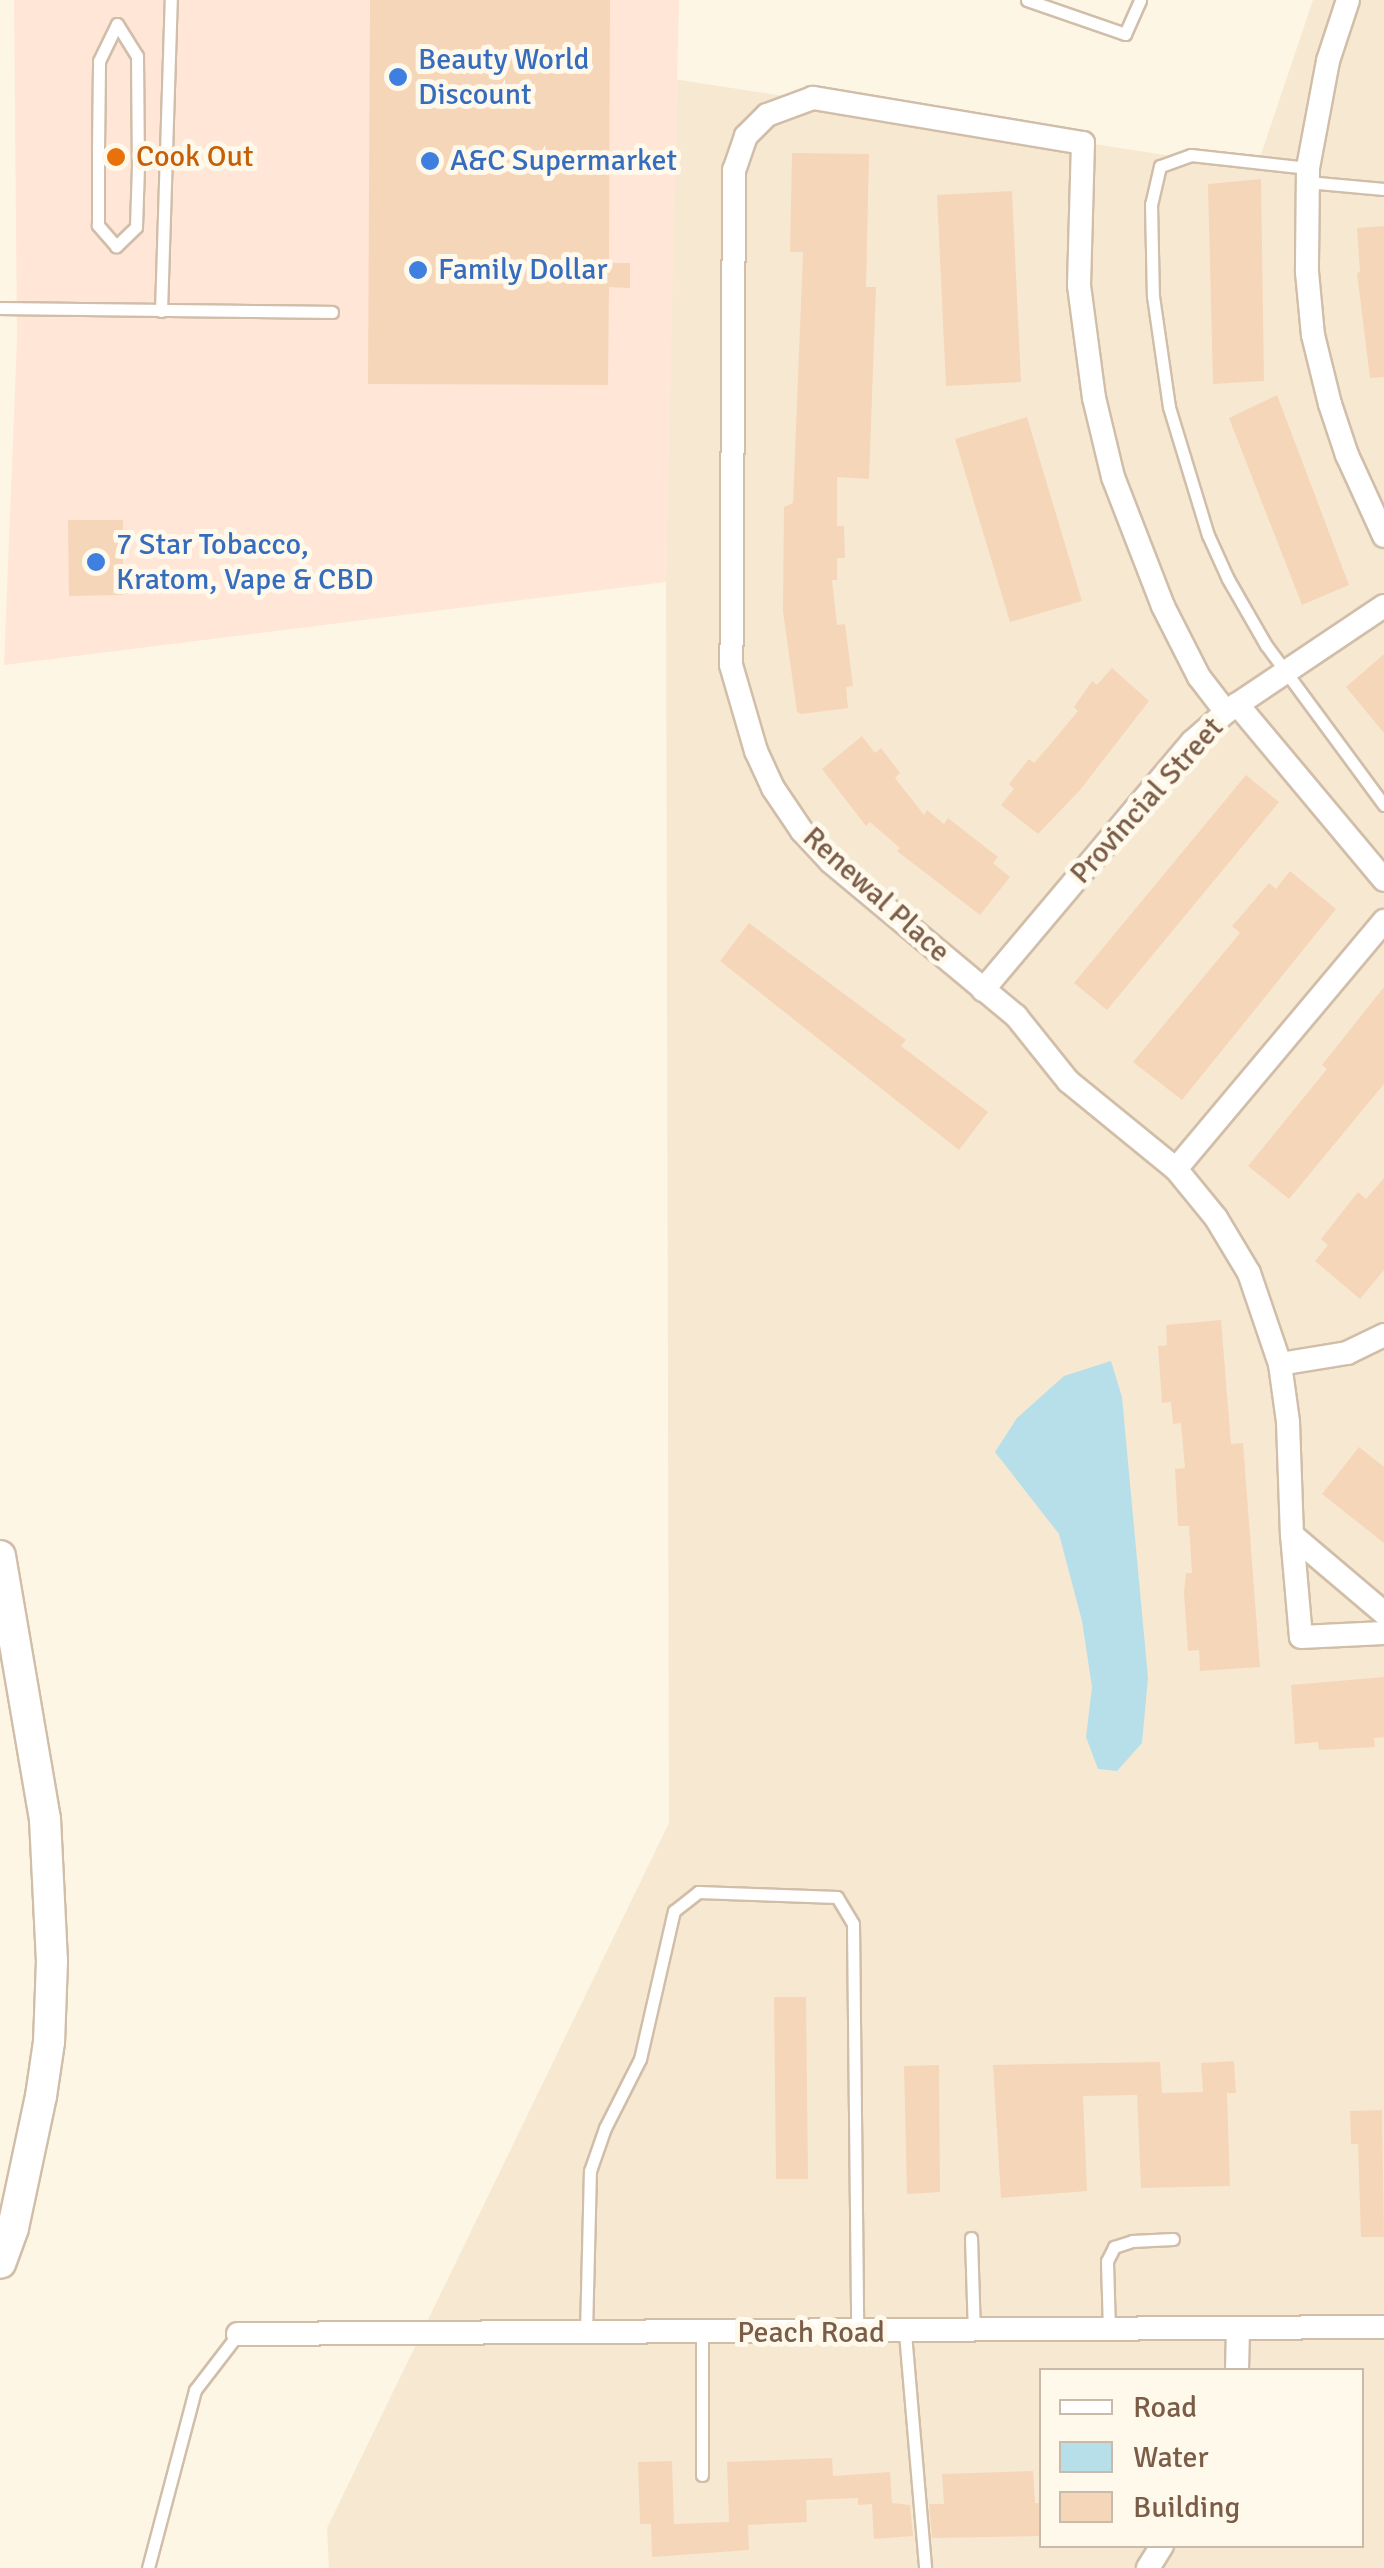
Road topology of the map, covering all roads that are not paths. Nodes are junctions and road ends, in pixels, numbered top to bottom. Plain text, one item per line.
1 (170, 0) edge
2 (1027, 0) edge
3 (1140, 0) edge
4 (1348, 0) edge
5 (1308, 175) junction
6 (1384, 189) edge
7 (116, 246) joint
8 (0, 308) edge
9 (161, 310) junction
10 (332, 312) dead end
11 (1384, 536) edge
12 (1384, 606) edge
13 (1285, 672) junction
14 (1232, 708) junction
15 (1384, 805) edge
16 (1384, 880) edge
17 (1384, 921) edge
18 (983, 990) junction
19 (1176, 1170) junction
20 (1384, 1335) edge
21 (1280, 1364) junction
22 (1292, 1535) junction
23 (0, 1556) edge
24 (1384, 1613) edge
25 (1384, 1633) edge
26 (971, 2238) dead end
27 (1173, 2240) dead end
28 (0, 2263) edge
29 (858, 2327) junction
30 (1384, 2328) edge
31 (1238, 2329) junction
32 (1109, 2330) junction
33 (974, 2332) junction
34 (905, 2333) junction
35 (238, 2334) joint
36 (702, 2334) junction
37 (586, 2335) junction
38 (1236, 2368) edge
39 (702, 2474) dead end
40 (148, 2568) edge
41 (926, 2568) edge

1 - 9 lane
2 - 3 lane
4 - 5 street
5 - 6 lane
5 - 11 street
5 - 13 lane
7 - 7 lane
8 - 9 lane
9 - 10 lane
12 - 13 street, Provincial Street
13 - 14 street, Provincial Street
13 - 15 lane
14 - 16 street
14 - 18 street, Provincial Street
14 - 18 street, Renewal Place
17 - 19 street
18 - 19 street, Renewal Place
19 - 21 street, Renewal Place
20 - 21 street
21 - 22 street, Renewal Place
22 - 24 street
22 - 25 street, Renewal Place
23 - 28 main road
26 - 33 lane
27 - 32 lane
29 - 34 street, Peach Road
29 - 36 street, Peach Road
29 - 37 lane
30 - 31 street, Peach Road
31 - 32 street, Peach Road
31 - 38 street
32 - 33 street, Peach Road
33 - 34 street, Peach Road
34 - 41 lane
35 - 37 street, Peach Road
35 - 40 lane
36 - 37 street, Peach Road
36 - 39 lane

